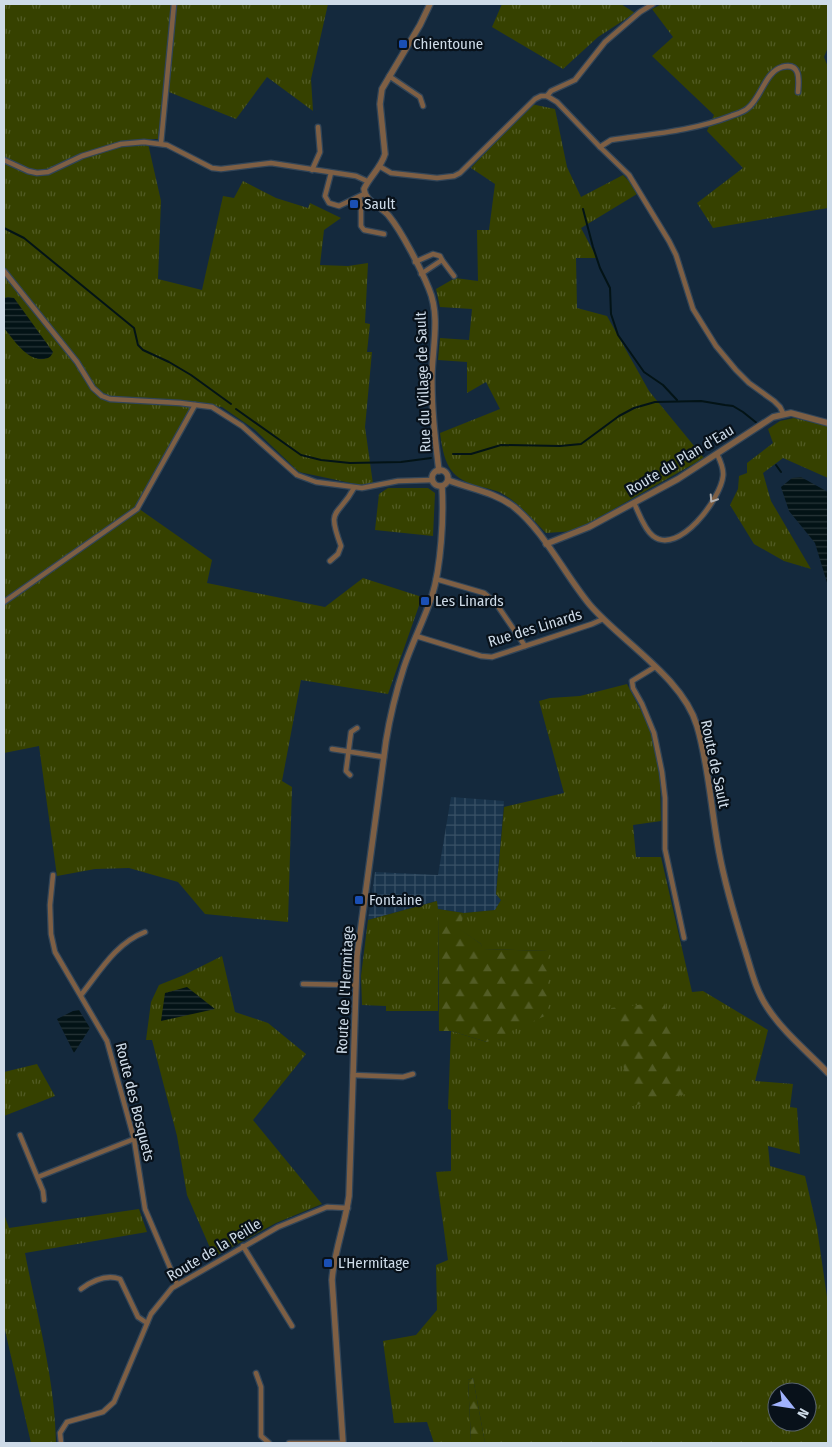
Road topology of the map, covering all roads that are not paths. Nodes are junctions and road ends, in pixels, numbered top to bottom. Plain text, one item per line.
1 (174, 4) edge
2 (430, 4) edge
3 (653, 4) edge
4 (389, 76) junction
5 (798, 92) dead end
6 (547, 96) junction
7 (423, 106) dead end
8 (318, 127) dead end
9 (161, 143) junction
10 (600, 147) junction
11 (4, 160) edge
12 (379, 166) junction
13 (312, 170) junction
14 (331, 173) junction
15 (367, 181) junction
16 (362, 195) junction
17 (384, 234) dead end
18 (442, 260) junction
19 (415, 262) junction
20 (4, 271) edge
21 (421, 274) junction
22 (454, 276) dead end
23 (195, 405) junction
24 (783, 413) junction
25 (828, 423) edge
26 (717, 454) junction
27 (439, 471) junction
28 (433, 480) junction
29 (448, 480) junction
30 (442, 486) junction
31 (354, 488) junction
32 (634, 503) junction
33 (546, 544) junction
34 (330, 561) dead end
35 (436, 579) junction
36 (4, 602) edge
37 (603, 619) junction
38 (416, 636) junction
39 (525, 646) junction
40 (655, 667) junction
41 (357, 728) dead end
42 (332, 749) dead end
43 (349, 752) junction
44 (384, 757) junction
45 (350, 775) dead end
46 (53, 875) dead end
47 (145, 932) dead end
48 (684, 938) dead end
49 (303, 984) dead end
50 (355, 985) junction
51 (81, 995) junction
52 (828, 1073) edge
53 (413, 1074) dead end
54 (353, 1075) junction
55 (20, 1135) dead end
56 (134, 1139) junction
57 (38, 1178) junction
58 (44, 1200) dead end
59 (348, 1208) junction
60 (243, 1246) junction
61 (177, 1284) junction
62 (81, 1289) dead end
63 (147, 1322) junction
64 (292, 1326) dead end
65 (256, 1374) dead end
66 (61, 1443) edge
67 (269, 1443) edge
68 (289, 1443) edge
69 (342, 1443) edge

1 - 9 street
2 - 4 street
3 - 6 street
4 - 7 street
4 - 12 street
5 - 10 street
6 - 10 street
6 - 12 street
8 - 13 street
9 - 11 street
9 - 13 street
10 - 24 street
12 - 15 street
13 - 14 street
14 - 15 street
14 - 16 street
15 - 16 street
16 - 17 street
16 - 19 street, Rue du Village de Sault
18 - 19 street
18 - 21 street
18 - 22 street
19 - 21 street, Rue du Village de Sault
20 - 23 street
21 - 27 street, Rue du Village de Sault
23 - 31 street
23 - 36 street
24 - 25 street
24 - 26 street, Route du Plan d'Eau
26 - 32 street, Route du Plan d'Eau
26 -> 32 street
27 - 28 street
27 - 29 street
28 - 30 street
28 - 31 street
29 - 30 street
29 - 33 street, Route de Sault
30 - 35 street, Route de l'Hermitage
31 - 34 street
32 - 33 street, Route du Plan d'Eau
33 - 37 street, Route de Sault
35 - 38 street, Route de l'Hermitage
35 - 39 street
37 - 39 street, Rue des Linards
37 - 40 street, Route de Sault
38 - 39 street, Rue des Linards
38 - 44 street, Route de l'Hermitage
40 - 48 street
40 - 52 street, Route de Sault
41 - 43 street
42 - 43 street
43 - 44 street
43 - 45 street
44 - 50 street, Route de l'Hermitage
46 - 51 street, Route des Bosquets
47 - 51 street
49 - 50 street
50 - 54 street, Route de l'Hermitage
51 - 56 street, Route des Bosquets
53 - 54 street
54 - 59 street, Route de l'Hermitage
55 - 57 street
56 - 57 street
56 - 61 street, Route des Bosquets
57 - 58 street
59 - 60 street, Route de la Peille
59 - 69 street, Route de l'Hermitage
60 - 61 street, Route de la Peille
60 - 64 street
61 - 63 street, Route de la Peille
62 - 63 street
63 - 66 street, Route de la Peille
65 - 67 street
68 - 69 street

